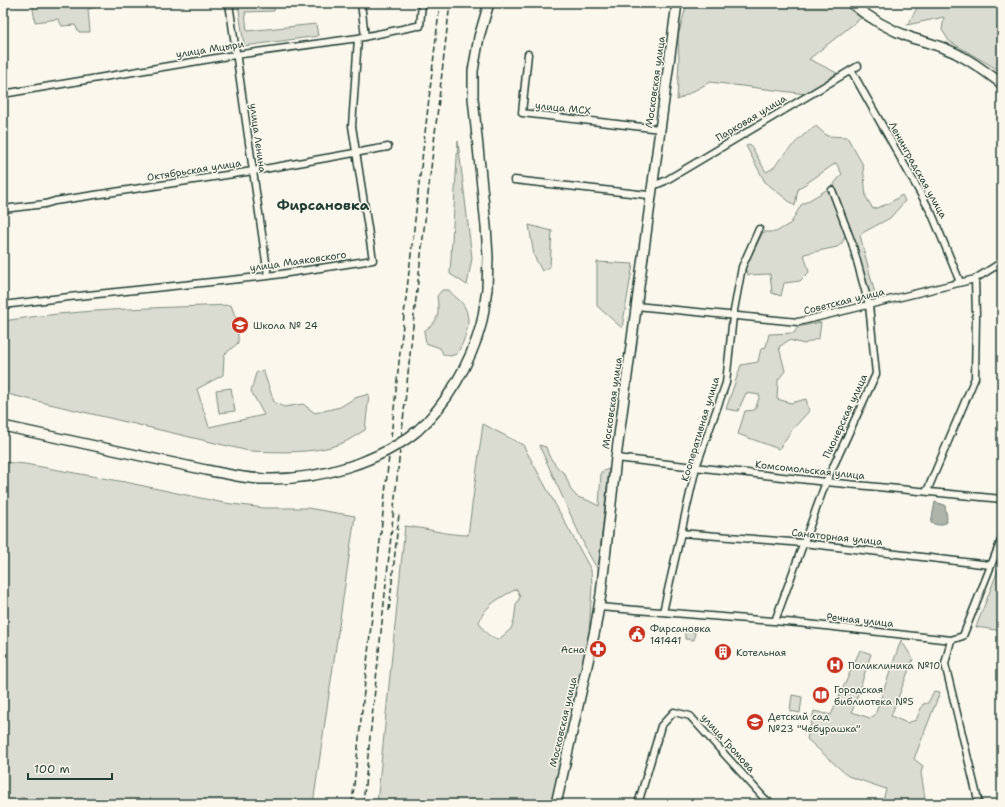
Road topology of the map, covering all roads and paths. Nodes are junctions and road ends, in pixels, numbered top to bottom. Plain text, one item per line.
1 (229, 3) edge
2 (360, 3) edge
3 (422, 3) edge
4 (677, 3) edge
5 (851, 3) edge
6 (488, 7) edge
7 (365, 37) junction
8 (358, 38) junction
9 (528, 54) dead end
10 (236, 55) junction
11 (858, 66) dead end
12 (851, 70) junction
13 (1002, 84) edge
14 (3, 94) edge
15 (660, 130) junction
16 (388, 147) dead end
17 (355, 153) junction
18 (253, 171) junction
19 (514, 180) dead end
20 (653, 186) junction
21 (832, 190) dead end
22 (651, 197) junction
23 (3, 209) edge
24 (759, 229) dead end
25 (1002, 262) edge
26 (268, 276) junction
27 (975, 278) junction
28 (960, 282) junction
29 (3, 305) edge
30 (869, 305) junction
31 (636, 306) junction
32 (734, 316) junction
33 (3, 426) edge
34 (616, 458) junction
35 (696, 468) junction
36 (826, 482) junction
37 (927, 491) junction
38 (1002, 498) edge
39 (681, 533) junction
40 (1002, 538) edge
41 (803, 543) junction
42 (990, 565) junction
43 (599, 607) junction
44 (663, 612) junction
45 (775, 621) junction
46 (951, 640) junction
47 (764, 801) edge
48 (556, 804) edge
49 (638, 804) edge
50 (771, 804) edge
51 (979, 804) edge

1 - 10 street, улица Ленина
2 - 7 street
3 - 7 street, улица Мцыри
4 - 15 street, Московская улица
5 - 13 street
6 - 33 street, bridge
7 - 8 street, улица Мцыри
8 - 10 street, улица Мцыри
8 - 17 street, улица Маяковского
9 - 15 street, улица МСХ
10 - 14 street, улица Мцыри
10 - 18 street, улица Ленина
11 - 12 street, Парковая улица
12 - 20 street, Парковая улица
12 - 28 street, Ленинградская улица
15 - 20 street, Московская улица
16 - 17 street, Октябрьская улица
17 - 18 street, Октябрьская улица
17 - 26 street, улица Маяковского
18 - 23 street, Октябрьская улица
18 - 26 street, улица Ленина
19 - 22 street
20 - 22 street, Московская улица
21 - 30 street, Пионерская улица
22 - 31 street, Московская улица
24 - 32 street, Кооперативная улица
25 - 27 street, Советская улица
26 - 29 street, улица Маяковского
27 - 28 street, Советская улица
27 - 37 street
28 - 30 street, Советская улица
30 - 32 street, Советская улица
30 - 36 street, Пионерская улица
31 - 32 street, Советская улица
31 - 34 street, Московская улица
32 - 35 street, Кооперативная улица
34 - 35 street, Комсомольская улица
34 - 43 street, Московская улица
35 - 36 street, Комсомольская улица
35 - 39 street, Кооперативная улица
36 - 37 street, Комсомольская улица
36 - 41 street, Пионерская улица
37 - 38 street, Комсомольская улица
39 - 41 street, Санаторная улица
39 - 44 street, Кооперативная улица
40 - 42 street
41 - 42 street, Санаторная улица
41 - 45 street, Пионерская улица
42 - 46 street
43 - 44 street, Речная улица
43 - 48 street, Московская улица
44 - 45 street, Речная улица
45 - 46 street, Речная улица
46 - 51 street
47 - 49 street, улица Громова
47 - 50 street

